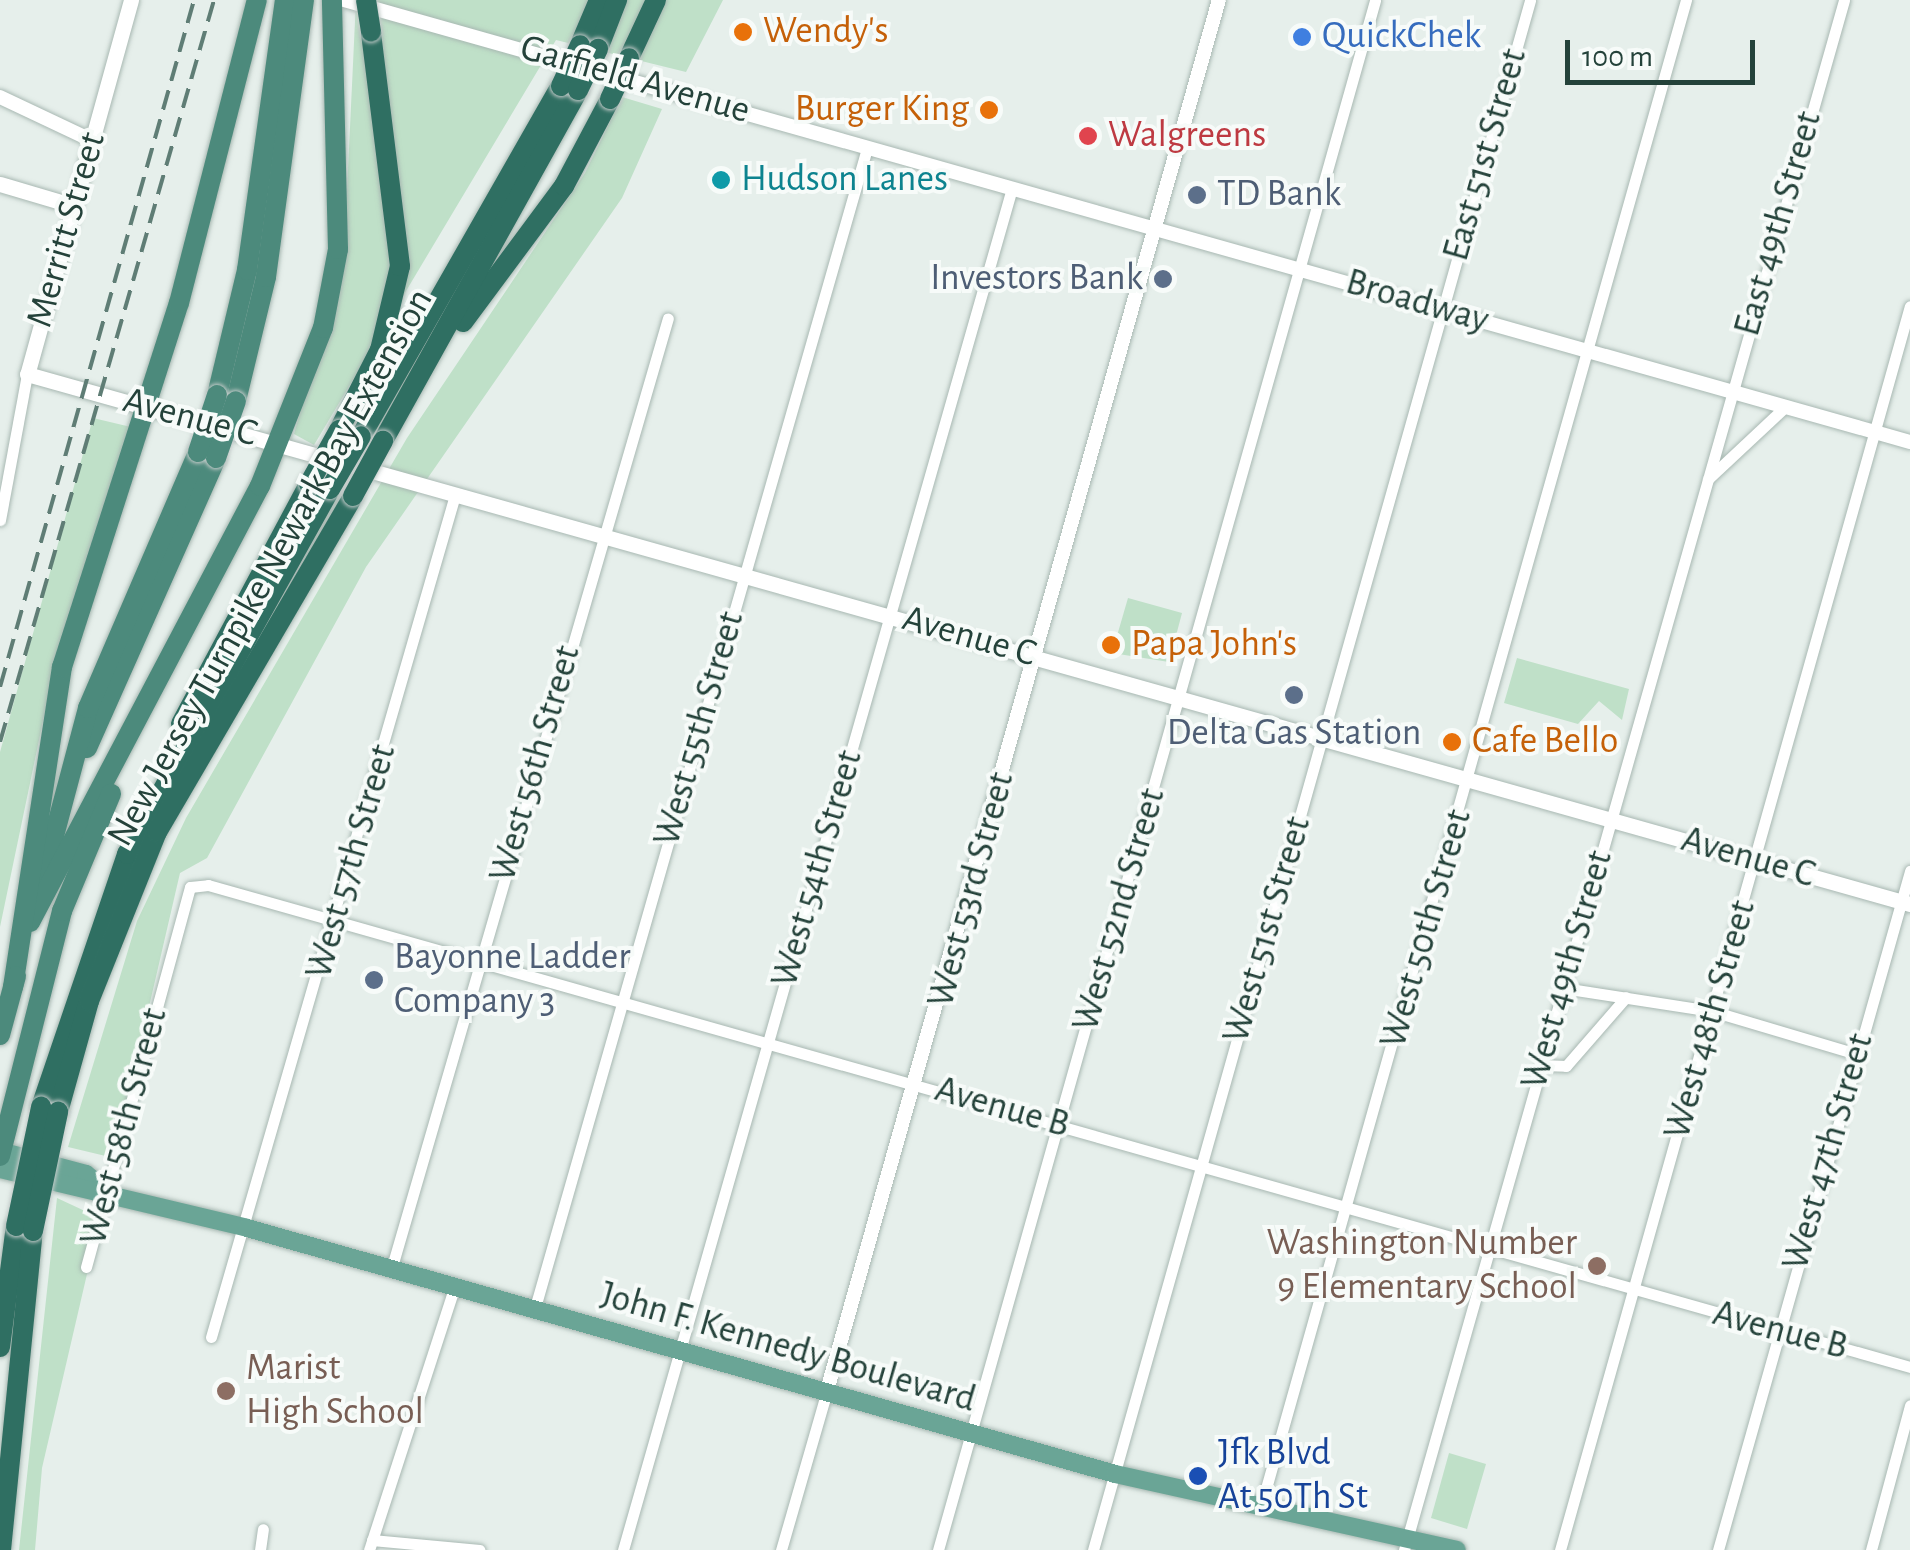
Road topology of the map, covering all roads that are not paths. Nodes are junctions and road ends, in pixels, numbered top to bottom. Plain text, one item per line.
1 (131, 0) edge
2 (257, 0) edge
3 (344, 0) edge
4 (366, 0) edge
5 (598, 0) edge
6 (617, 0) edge
7 (656, 0) edge
8 (1219, 0) edge
9 (1374, 0) edge
10 (1530, 0) edge
11 (1686, 0) edge
12 (1844, 0) edge
13 (294, 4) edge
14 (332, 10) edge
15 (589, 47) junction
16 (570, 88) junction
17 (0, 97) edge
18 (93, 141) junction
19 (866, 148) junction
20 (924, 165) joint
21 (0, 184) edge
22 (1012, 188) junction
23 (71, 205) junction
24 (1154, 227) junction
25 (1298, 269) junction
26 (1910, 306) edge
27 (1443, 310) junction
28 (668, 318) dead end
29 (1587, 350) junction
30 (28, 374) junction
31 (420, 379) junction
32 (1731, 391) junction
33 (1786, 406) junction
34 (146, 407) junction
35 (1874, 432) junction
36 (280, 442) junction
37 (1910, 442) edge
38 (1705, 482) junction
39 (320, 486) junction
40 (454, 494) junction
41 (0, 520) edge
42 (602, 532) junction
43 (744, 570) junction
44 (212, 580) junction
45 (890, 614) junction
46 (1034, 657) junction
47 (1181, 695) junction
48 (1323, 736) junction
49 (1469, 779) junction
50 (1610, 819) junction
51 (1757, 861) junction
52 (1910, 870) edge
53 (1906, 903) edge
54 (336, 920) junction
55 (30, 922) junction
56 (479, 961) junction
57 (164, 986) joint
58 (13, 987) junction
59 (1562, 988) junction
60 (1626, 997) junction
61 (623, 1002) junction
62 (1712, 1012) junction
63 (0, 1035) edge
64 (769, 1042) junction
65 (1856, 1054) junction
66 (1540, 1065) junction
67 (918, 1084) junction
68 (50, 1109) junction
69 (1059, 1124) junction
70 (0, 1152) edge
71 (1202, 1166) junction
72 (0, 1169) edge
73 (106, 1191) junction
74 (1347, 1208) junction
75 (247, 1228) junction
76 (1489, 1250) junction
77 (86, 1268) dead end
78 (391, 1270) junction
79 (454, 1288) junction
80 (1634, 1291) junction
81 (534, 1311) junction
82 (1780, 1332) junction
83 (211, 1337) dead end
84 (680, 1350) junction
85 (8, 1353) edge
86 (1910, 1367) edge
87 (826, 1394) junction
88 (1910, 1406) edge
89 (971, 1434) junction
90 (1115, 1474) junction
91 (1261, 1506) junction
92 (263, 1528) dead end
93 (1406, 1544) edge
94 (371, 1545) edge
95 (1, 1550) edge
96 (260, 1550) edge
97 (480, 1550) edge
98 (622, 1550) edge
99 (781, 1550) edge
100 (938, 1550) edge
101 (1093, 1550) edge
102 (1457, 1550) edge
103 (1560, 1550) edge
104 (1718, 1550) edge
105 (1871, 1550) edge

1 - 18 main road, Merritt Street
2 - 34 highway
3 - 19 street, Garfield Avenue
4 - 39 highway, bridge
5 - 15 highway, New Jersey Turnpike Newark Bay Extension
6 - 15 highway, New Jersey Turnpike Newark Bay Extension
7 - 31 highway, bridge
8 - 24 street, West 53rd Street
9 - 25 street, West 52nd Street
10 - 27 street, East 51st Street
11 - 29 street, West 50th Street
12 - 32 street, East 49th Street
13 - 55 highway, bridge
14 - 36 highway
15 - 16 highway, New Jersey Turnpike Newark Bay Extension, bridge
16 - 31 highway, New Jersey Turnpike Newark Bay Extension
16 - 39 highway, New Jersey Turnpike Newark Bay Extension, bridge
17 - 18 street
18 - 23 main road, Merritt Street
19 - 20 street, Garfield Avenue
19 - 43 street, West 55th Street
20 - 22 street, Broadway
21 - 23 main road
22 - 24 street, Broadway
22 - 45 street, West 54th Street
23 - 30 main road, Merritt Street
24 - 25 street, Broadway
24 - 46 street, West 53rd Street
25 - 27 street, Broadway
25 - 47 street, West 52nd Street
26 - 35 street, West 48th Street
27 - 29 street, Broadway
27 - 48 street, West 51st Street
28 - 42 street, West 56th Street
29 - 32 street, Broadway
29 - 49 street, West 50th Street
30 - 34 main road, Avenue C
30 - 41 street, Merritt Street
31 - 68 highway, New Jersey Turnpike Newark Bay Extension, bridge
32 - 33 street, Broadway
32 - 38 street, West 49th Street
33 - 35 street, Broadway
33 - 38 street
34 - 36 main road, Avenue C
34 - 58 highway
35 - 37 street, Broadway
35 - 51 street, West 48th Street
36 - 40 main road, Avenue C
36 - 44 highway
38 - 50 street, West 49th Street
39 - 68 highway, New Jersey Turnpike Newark Bay Extension
40 - 42 main road, Avenue C
40 - 54 street, West 57th Street
42 - 43 main road, Avenue C
42 - 56 street, West 56th Street
43 - 45 main road, Avenue C
43 - 61 street, West 55th Street
44 - 55 highway
44 - 70 highway
45 - 46 main road, Avenue C
45 - 64 street, West 54th Street
46 - 47 main road, Avenue C
46 - 67 street, West 53rd Street
47 - 48 main road, Avenue C
47 - 69 street, West 52nd Street
48 - 49 main road, Avenue C
48 - 71 street, West 51st Street
49 - 50 main road, Avenue C
49 - 74 street, West 50th Street
50 - 51 main road, Avenue C
50 - 59 street, West 49th Street
51 - 53 main road, Avenue C
51 - 62 street, West 48th Street
52 - 53 street, West 47th Street
53 - 65 street, West 47th Street
54 - 56 street, Avenue B
54 - 57 street, Avenue B
54 - 75 street, West 57th Street
55 - 58 highway
56 - 61 street, Avenue B
56 - 78 street, West 56th Street
57 - 73 street, West 58th Street
58 - 63 highway
59 - 60 street
59 - 66 street, West 49th Street
60 - 62 street
60 - 66 street
61 - 64 street, Avenue B
61 - 81 street, West 55th Street
62 - 65 street
62 - 80 street, West 48th Street
64 - 67 street, Avenue B
64 - 84 street, West 54th Street
65 - 82 street, West 47th Street
66 - 76 street, West 49th Street
67 - 69 street, Avenue B
67 - 87 street, West 53rd Street
68 - 85 highway, New Jersey Turnpike Newark Bay Extension, bridge
69 - 71 street, Avenue B
69 - 89 street, West 52nd Street
70 - 73 main road, John F. Kennedy Boulevard
71 - 74 street, Avenue B
71 - 90 street, West 51st Street
72 - 73 main road, John F. Kennedy Boulevard
73 - 75 main road, John F. Kennedy Boulevard
73 - 77 street, West 58th Street
74 - 76 street, Avenue B
74 - 91 street, West 50th Street
75 - 78 main road, John F. Kennedy Boulevard
75 - 83 street, West 57th Street
76 - 80 street, Avenue B
76 - 93 street, West 49th Street
78 - 79 main road, John F. Kennedy Boulevard
79 - 81 main road, John F. Kennedy Boulevard
79 - 94 street
80 - 82 street, Avenue B
80 - 103 street, West 48th Street
81 - 84 main road, John F. Kennedy Boulevard
82 - 86 street, Avenue B
82 - 104 street, West 47th Street
84 - 87 main road, John F. Kennedy Boulevard
84 - 98 street, West 54th Street
85 - 95 highway, New Jersey Turnpike Newark Bay Extension
87 - 89 main road, John F. Kennedy Boulevard
87 - 99 street, West 53rd Street
88 - 105 street
89 - 90 main road, John F. Kennedy Boulevard
89 - 100 street, West 52nd Street
90 - 91 main road, John F. Kennedy Boulevard
90 - 101 street, West 51st Street
91 - 93 main road, John F. Kennedy Boulevard
92 - 96 street
93 - 102 main road, John F. Kennedy Boulevard
94 - 97 street

